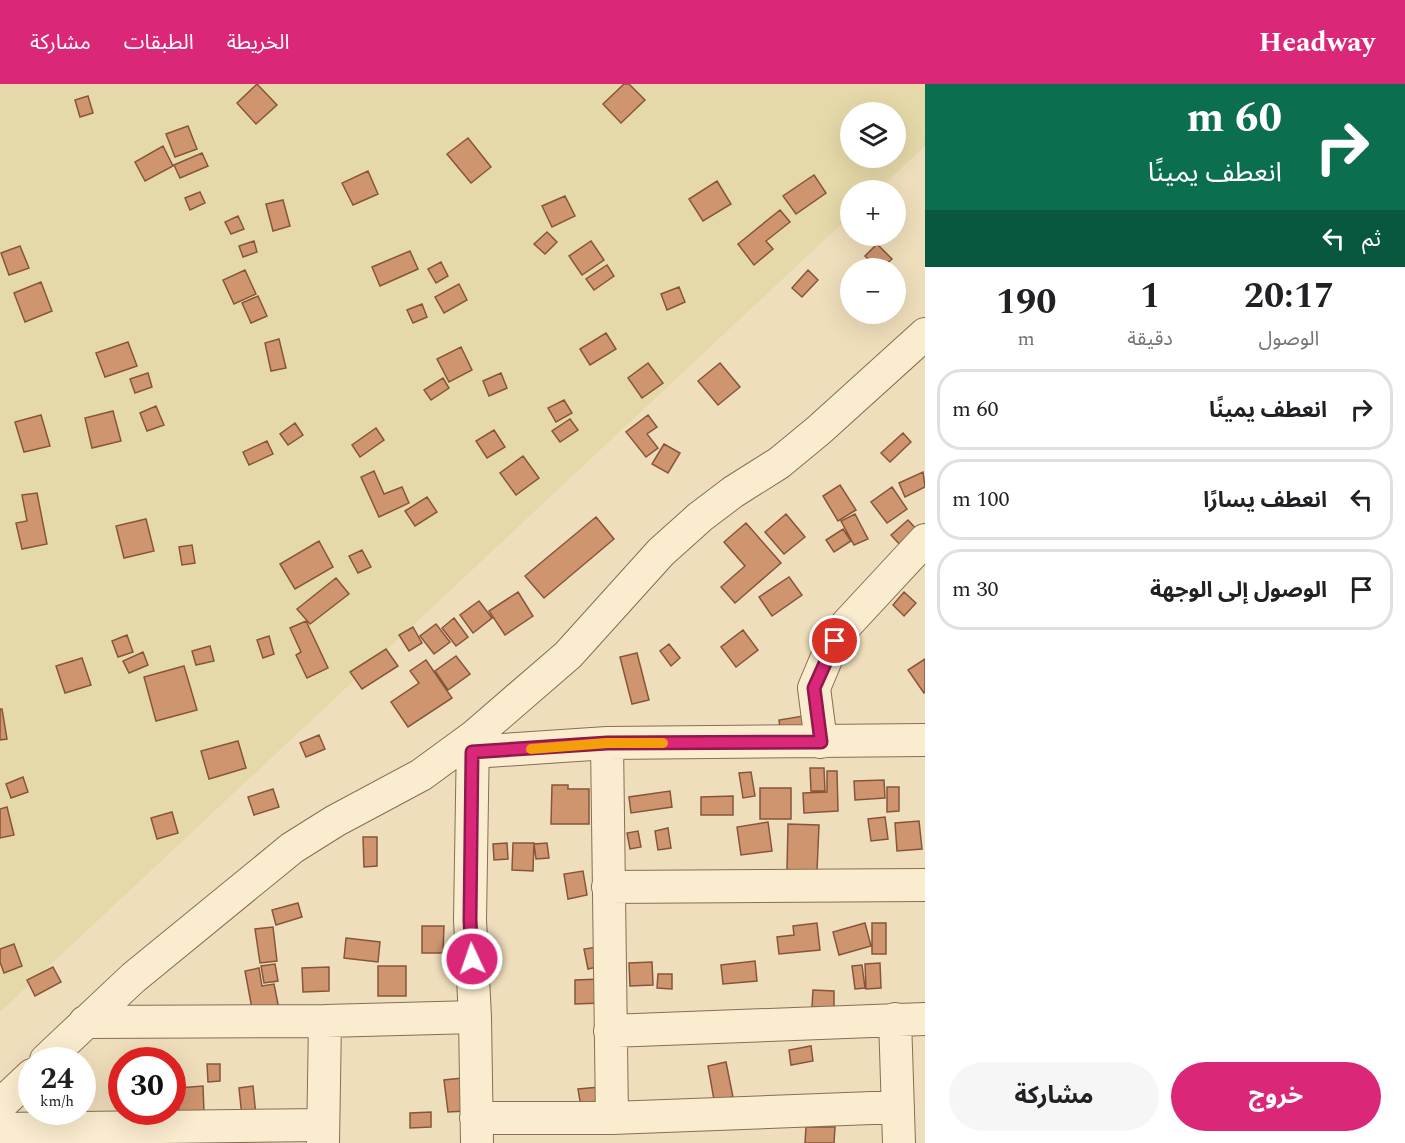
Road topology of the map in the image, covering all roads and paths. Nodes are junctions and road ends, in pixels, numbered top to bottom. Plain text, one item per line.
1 (925, 334) edge
2 (925, 540) edge
3 (925, 740) edge
4 (821, 742) junction
5 (607, 743) junction
6 (473, 745) junction
7 (925, 885) edge
8 (608, 887) junction
9 (475, 1017) junction
10 (910, 1019) edge
11 (325, 1021) junction
12 (85, 1022) junction
13 (610, 1031) junction
14 (59, 1047) edge
15 (18, 1088) edge
16 (0, 1105) edge
17 (898, 1107) junction
18 (612, 1118) junction
19 (0, 1129) edge
20 (476, 1130) edge
21 (323, 1134) edge
22 (899, 1143) edge

1 - 6 street
2 - 4 street
3 - 4 street
4 - 5 street
5 - 6 street
5 - 8 street
6 - 9 street
6 - 12 street
7 - 8 street
8 - 13 street
9 - 11 street
9 - 20 street
10 - 13 street
10 - 17 street
11 - 12 street
11 - 21 street
12 - 14 street
13 - 18 street
15 - 16 street
17 - 18 street
17 - 22 street
18 - 20 street
19 - 21 street

